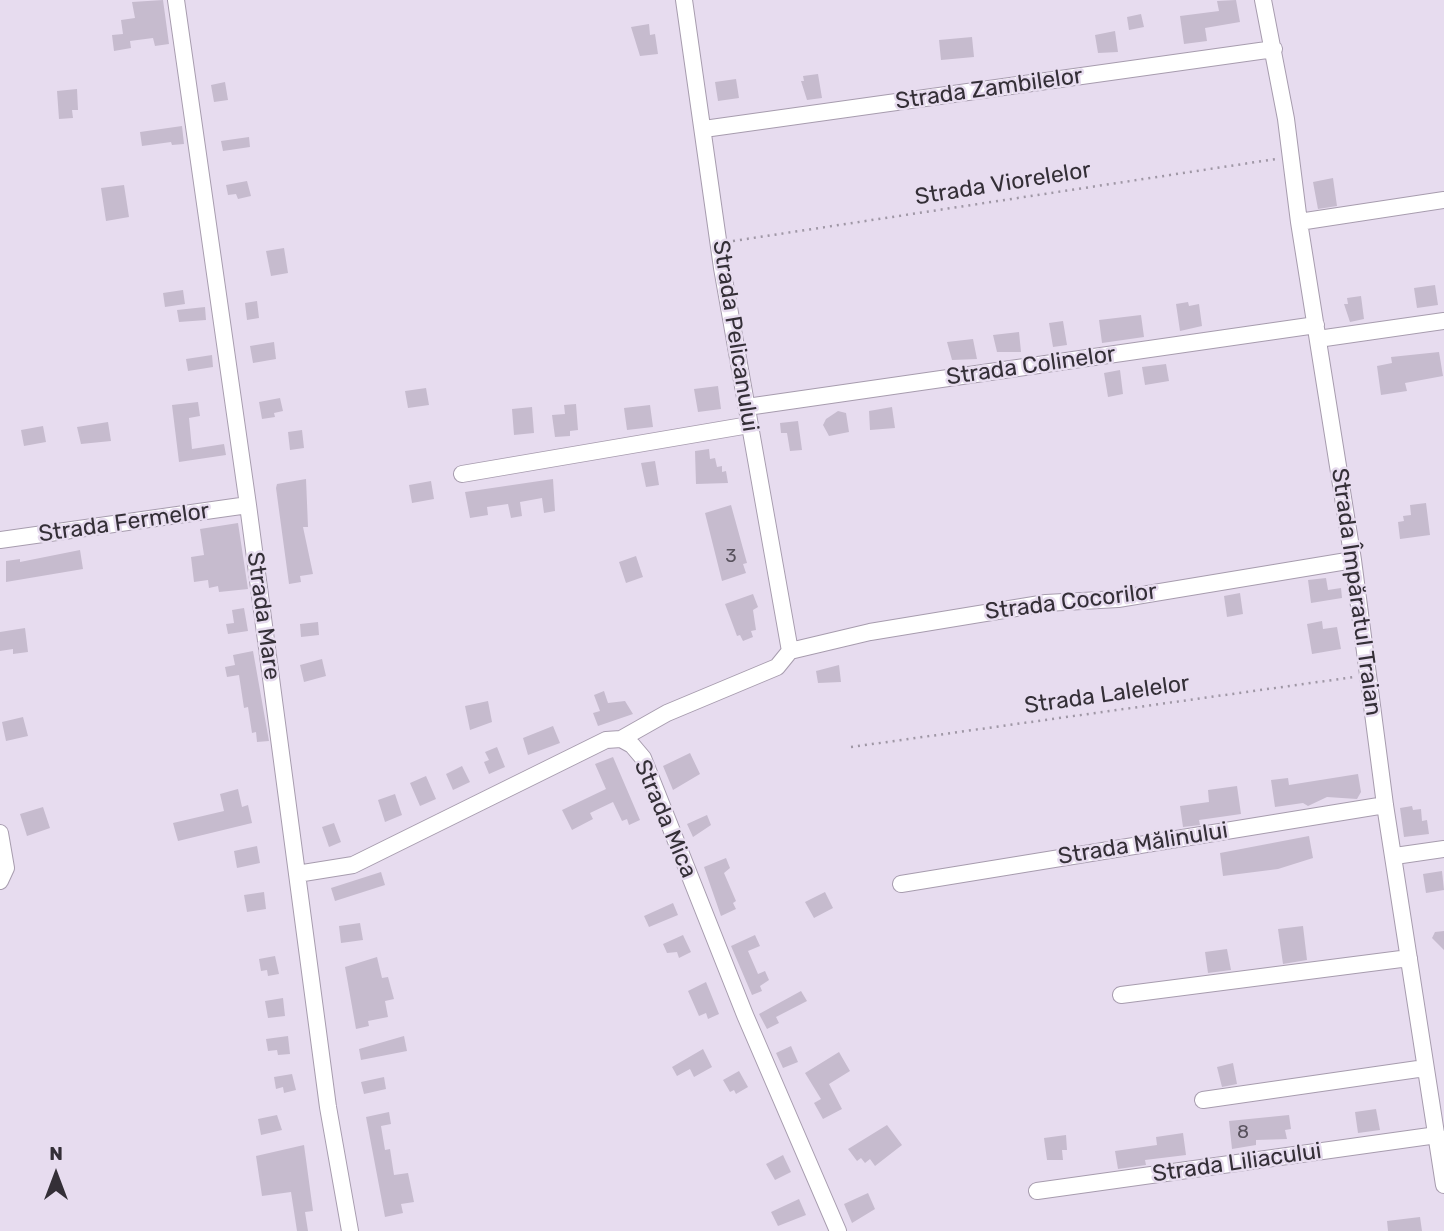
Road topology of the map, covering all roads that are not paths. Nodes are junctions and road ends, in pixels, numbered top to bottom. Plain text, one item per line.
1 (176, 0) edge
2 (684, 0) edge
3 (1263, 0) edge
4 (1275, 49) junction
5 (704, 129) junction
6 (1444, 200) edge
7 (1299, 222) junction
8 (1444, 321) edge
9 (1317, 332) junction
10 (747, 407) junction
11 (749, 425) junction
12 (462, 474) dead end
13 (248, 505) junction
14 (0, 541) edge
15 (1353, 560) junction
16 (790, 651) junction
17 (621, 739) junction
18 (1385, 805) junction
19 (0, 833) edge
20 (1444, 849) edge
21 (1395, 856) junction
22 (298, 874) junction
23 (0, 881) edge
24 (901, 884) dead end
25 (1409, 958) junction
26 (1121, 995) dead end
27 (1425, 1068) junction
28 (1203, 1100) dead end
29 (1437, 1135) junction
30 (1444, 1185) edge
31 (1037, 1191) dead end
32 (350, 1231) edge
33 (838, 1231) edge

1 - 13 street, Strada Mare
2 - 5 street, Strada Pelicanului
3 - 4 street, Strada Împăratul Traian
4 - 5 street, Strada Zambilelor
4 - 7 street, Strada Împăratul Traian
5 - 10 street, Strada Pelicanului
6 - 7 street
7 - 9 street, Strada Împăratul Traian
8 - 9 street, Strada Colinelor
9 - 10 street, Strada Colinelor
9 - 15 street, Strada Împăratul Traian
10 - 11 street, Strada Pelicanului
11 - 12 street
11 - 16 street, Strada Pelicanului
13 - 14 street, Strada Fermelor
13 - 22 street, Strada Mare
15 - 16 street, Strada Cocorilor
15 - 18 street, Strada Împăratul Traian
16 - 17 street
17 - 22 street, Strada Mica
17 - 33 street, Strada Mica
18 - 21 street, Strada Împăratul Traian
18 - 24 street, Strada Mălinului
19 - 23 street
20 - 21 street
21 - 25 street, Strada Împăratul Traian
22 - 32 street, Strada Mare
25 - 26 street
25 - 27 street, Strada Împăratul Traian
27 - 28 street
27 - 29 street, Strada Împăratul Traian
29 - 30 street, Strada Împăratul Traian
29 - 31 street, Strada Liliacului

